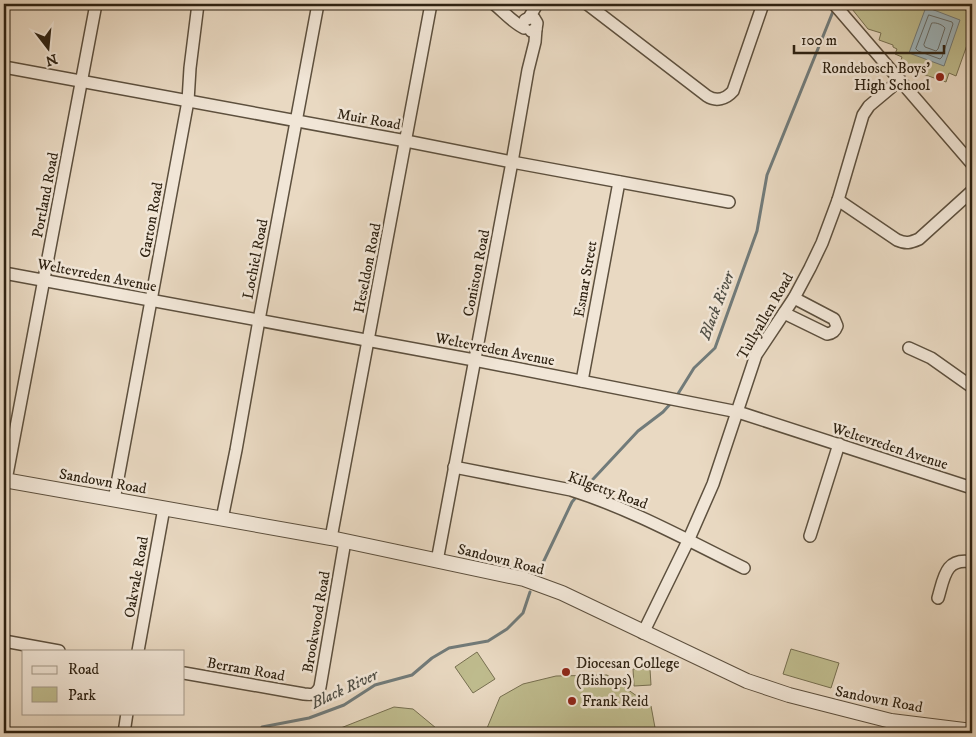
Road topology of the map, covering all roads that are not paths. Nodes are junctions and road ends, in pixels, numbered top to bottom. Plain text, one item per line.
1 (96, 4) edge
2 (198, 4) edge
3 (318, 4) edge
4 (432, 4) edge
5 (494, 4) edge
6 (537, 4) edge
7 (587, 4) edge
8 (763, 4) edge
9 (836, 6) edge
10 (530, 24) junction
11 (4, 67) edge
12 (900, 80) junction
13 (82, 81) junction
14 (188, 101) junction
15 (296, 121) junction
16 (406, 141) junction
17 (512, 162) junction
18 (972, 164) edge
19 (619, 182) junction
20 (972, 191) edge
21 (838, 200) junction
22 (729, 202) dead end
23 (4, 273) edge
24 (44, 280) junction
25 (794, 298) junction
26 (151, 301) junction
27 (784, 313) junction
28 (259, 320) junction
29 (369, 341) junction
30 (909, 348) dead end
31 (474, 360) junction
32 (582, 381) junction
33 (972, 387) edge
34 (738, 412) junction
35 (839, 444) junction
36 (454, 467) junction
37 (5, 480) edge
38 (972, 488) edge
39 (114, 500) junction
40 (164, 508) junction
41 (222, 519) junction
42 (810, 536) dead end
43 (338, 540) junction
44 (688, 541) junction
45 (436, 561) junction
46 (972, 562) edge
47 (744, 568) dead end
48 (938, 598) dead end
49 (644, 633) junction
50 (4, 641) edge
51 (54, 650) edge
52 (138, 650) edge
53 (185, 673) edge
54 (304, 694) joint
55 (127, 714) edge
56 (972, 731) edge
57 (124, 733) edge

1 - 13 street, Portland Road
2 - 14 street, Garton Road
3 - 15 street, Lochiel Road
4 - 16 street, Heseldon Road
5 - 10 street
6 - 10 street, Coniston Road
7 - 8 street
9 - 12 street
10 - 17 street, Coniston Road
11 - 13 street, Muir Road
12 - 18 street
12 - 21 street, Tullyallen Road
13 - 14 street, Muir Road
13 - 24 street, Portland Road
14 - 15 street, Muir Road
14 - 26 street, Garton Road
15 - 16 street, Muir Road
15 - 28 street, Lochiel Road
16 - 17 street, Muir Road
16 - 29 street, Heseldon Road
17 - 19 street, Muir Road
17 - 31 street, Coniston Road
19 - 22 street, Muir Road
19 - 32 street, Esmar Street
20 - 21 street
21 - 25 street, Tullyallen Road
23 - 24 street, Weltevreden Avenue
24 - 26 street, Weltevreden Avenue
24 - 37 street, Portland Road
25 - 27 street, Tullyallen Road
25 - 27 street
26 - 28 street, Weltevreden Avenue
26 - 39 street, Garton Road
27 - 34 street, Tullyallen Road
28 - 29 street, Weltevreden Avenue
28 - 41 street, Lochiel Road
29 - 31 street, Weltevreden Avenue
29 - 43 street, Heseldon Road
30 - 33 street
31 - 32 street, Weltevreden Avenue
31 - 36 street, Coniston Road
32 - 34 street, Weltevreden Avenue
34 - 35 street, Weltevreden Avenue
34 - 44 street, Tullyallen Road
35 - 38 street, Weltevreden Avenue
35 - 42 street
36 - 44 street, Kilgetty Road
36 - 45 street, Coniston Road
37 - 39 street, Sandown Road
39 - 40 street, Sandown Road
40 - 41 street, Sandown Road
40 - 52 street, Oakvale Road
41 - 43 street, Sandown Road
43 - 45 street, Sandown Road
43 - 54 street, Brookwood Road
44 - 47 street, Kilgetty Road
44 - 49 street, Tullyallen Road
45 - 49 street, Sandown Road
46 - 48 street
49 - 56 street, Sandown Road
50 - 51 street
53 - 54 street, Berram Road
55 - 57 street

